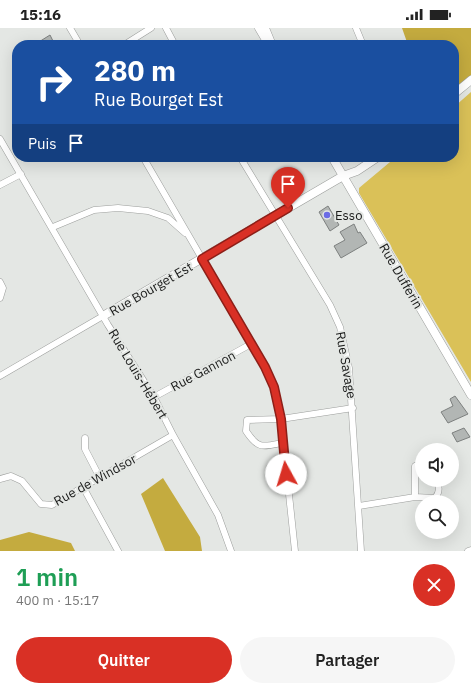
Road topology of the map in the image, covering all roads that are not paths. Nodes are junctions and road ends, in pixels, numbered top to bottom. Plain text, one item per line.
1 (70, 28) edge
2 (151, 28) edge
3 (166, 28) edge
4 (259, 28) edge
5 (266, 28) edge
6 (356, 28) edge
7 (77, 40) edge
8 (132, 40) edge
9 (173, 40) edge
10 (266, 40) edge
11 (271, 40) edge
12 (361, 40) edge
13 (471, 80) edge
14 (459, 90) edge
15 (0, 139) edge
16 (12, 159) edge
17 (14, 162) edge
18 (146, 162) edge
19 (243, 162) edge
20 (335, 162) edge
21 (370, 162) edge
22 (21, 174) junction
23 (343, 176) junction
24 (0, 185) edge
25 (275, 216) junction
26 (53, 227) junction
27 (189, 237) junction
28 (202, 259) junction
29 (0, 282) edge
30 (0, 298) edge
31 (103, 316) junction
32 (251, 344) junction
33 (0, 376) edge
34 (471, 396) edge
35 (154, 397) junction
36 (353, 408) junction
37 (281, 419) junction
38 (173, 435) junction
39 (85, 438) dead end
40 (282, 443) junction
41 (100, 478) junction
42 (0, 479) edge
43 (83, 487) junction
44 (415, 497) edge
45 (359, 506) junction
46 (118, 551) edge
47 (231, 551) edge
48 (295, 551) edge
49 (361, 551) edge

1 - 7 street
2 - 8 street
3 - 9 street
4 - 10 street
5 - 11 street
6 - 12 street
13 - 14 street
15 - 16 street, Rue Louis-Hébert
17 - 22 street, Rue Louis-Hébert
18 - 27 street
19 - 25 street, Rue Savage
20 - 23 street, Rue Dufferin
21 - 23 street, Rue Bourget Est
22 - 24 street
22 - 26 street, Rue Louis-Hébert
23 - 25 street, Rue Bourget Est
23 - 34 street, Rue Dufferin
25 - 28 street, Rue Bourget Est
25 - 36 street, Rue Savage
26 - 27 street
26 - 31 street, Rue Louis-Hébert
27 - 28 street
28 - 31 street, Rue Bourget Est
28 - 32 street
29 - 30 street
31 - 33 street, Rue Bourget Est
31 - 35 street, Rue Louis-Hébert
32 - 35 street, Rue Gannon
32 - 37 street
35 - 38 street, Rue Louis-Hébert
36 - 37 street
36 - 45 street, Rue Savage
37 - 40 street
37 - 40 street
38 - 41 street, Rue de Windsor
38 - 47 street, Rue Louis-Hébert
39 - 41 street
40 - 48 street
41 - 43 street, Rue de Windsor
42 - 43 street, Rue de Windsor
43 - 46 street
44 - 45 street
45 - 49 street, Rue Savage

